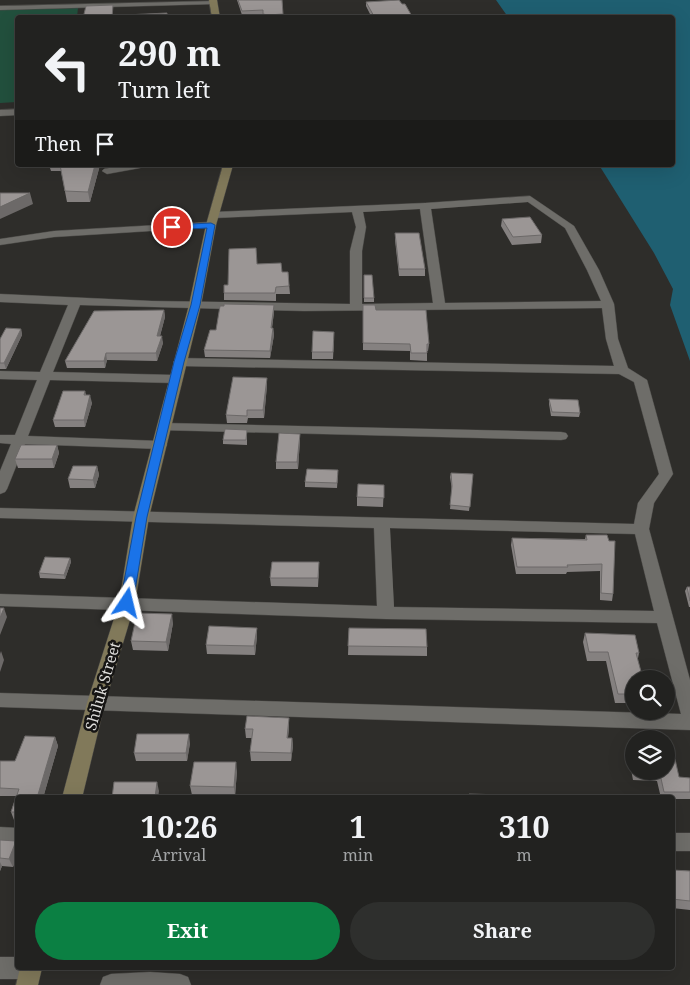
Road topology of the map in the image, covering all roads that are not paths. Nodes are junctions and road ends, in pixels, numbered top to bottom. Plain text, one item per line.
1 (213, 1) edge
2 (0, 8) edge
3 (215, 15) edge
4 (15, 112) edge
5 (0, 113) edge
6 (129, 167) edge
7 (227, 167) edge
8 (107, 171) dead end
9 (425, 206) junction
10 (356, 209) junction
11 (213, 220) junction
12 (0, 242) edge
13 (0, 298) edge
14 (75, 302) junction
15 (608, 304) junction
16 (195, 305) junction
17 (439, 306) junction
18 (356, 307) junction
19 (179, 362) junction
20 (622, 370) junction
21 (0, 375) edge
22 (44, 376) junction
23 (175, 379) junction
24 (164, 427) junction
25 (561, 436) dead end
26 (0, 439) edge
27 (20, 440) junction
28 (160, 445) junction
29 (0, 488) edge
30 (0, 513) edge
31 (142, 517) junction
32 (382, 523) junction
33 (641, 529) junction
34 (0, 600) edge
35 (127, 603) junction
36 (386, 613) junction
37 (664, 617) junction
38 (0, 700) edge
39 (96, 703) junction
40 (690, 714) edge
41 (690, 722) edge
42 (73, 795) edge
43 (0, 836) edge
44 (15, 837) edge
45 (675, 842) edge
46 (690, 842) edge
47 (0, 968) edge
48 (15, 968) edge
49 (31, 970) edge
50 (27, 985) edge
51 (112, 985) edge
52 (180, 985) edge

1 - 2 street
1 - 3 street
4 - 5 street
6 - 8 street
7 - 11 street, Shiluk Street
9 - 10 street
9 - 15 street
9 - 17 street
10 - 11 street
10 - 18 street
11 - 12 street
11 - 16 street, Shiluk Street
13 - 14 street
14 - 16 street
14 - 22 street
15 - 17 street
15 - 20 street
16 - 18 street
16 - 19 street, Shiluk Street
17 - 18 street
19 - 20 street
19 - 23 street, Shiluk Street
20 - 33 street
21 - 22 street
22 - 23 street
22 - 27 street
23 - 24 street, Shiluk Street
24 - 25 street
24 - 28 street, Shiluk Street
26 - 27 street
27 - 28 street
27 - 29 street
28 - 31 street, Shiluk Street
30 - 31 street
31 - 32 street
31 - 35 street, Shiluk Street
32 - 33 street
32 - 36 street
33 - 37 street
34 - 35 street
35 - 36 street
35 - 39 street, Shiluk Street
36 - 37 street
37 - 40 street
38 - 39 street
39 - 41 street
39 - 42 street, Shiluk Street
43 - 44 street
45 - 46 street
47 - 48 street
49 - 50 street
51 - 52 street

